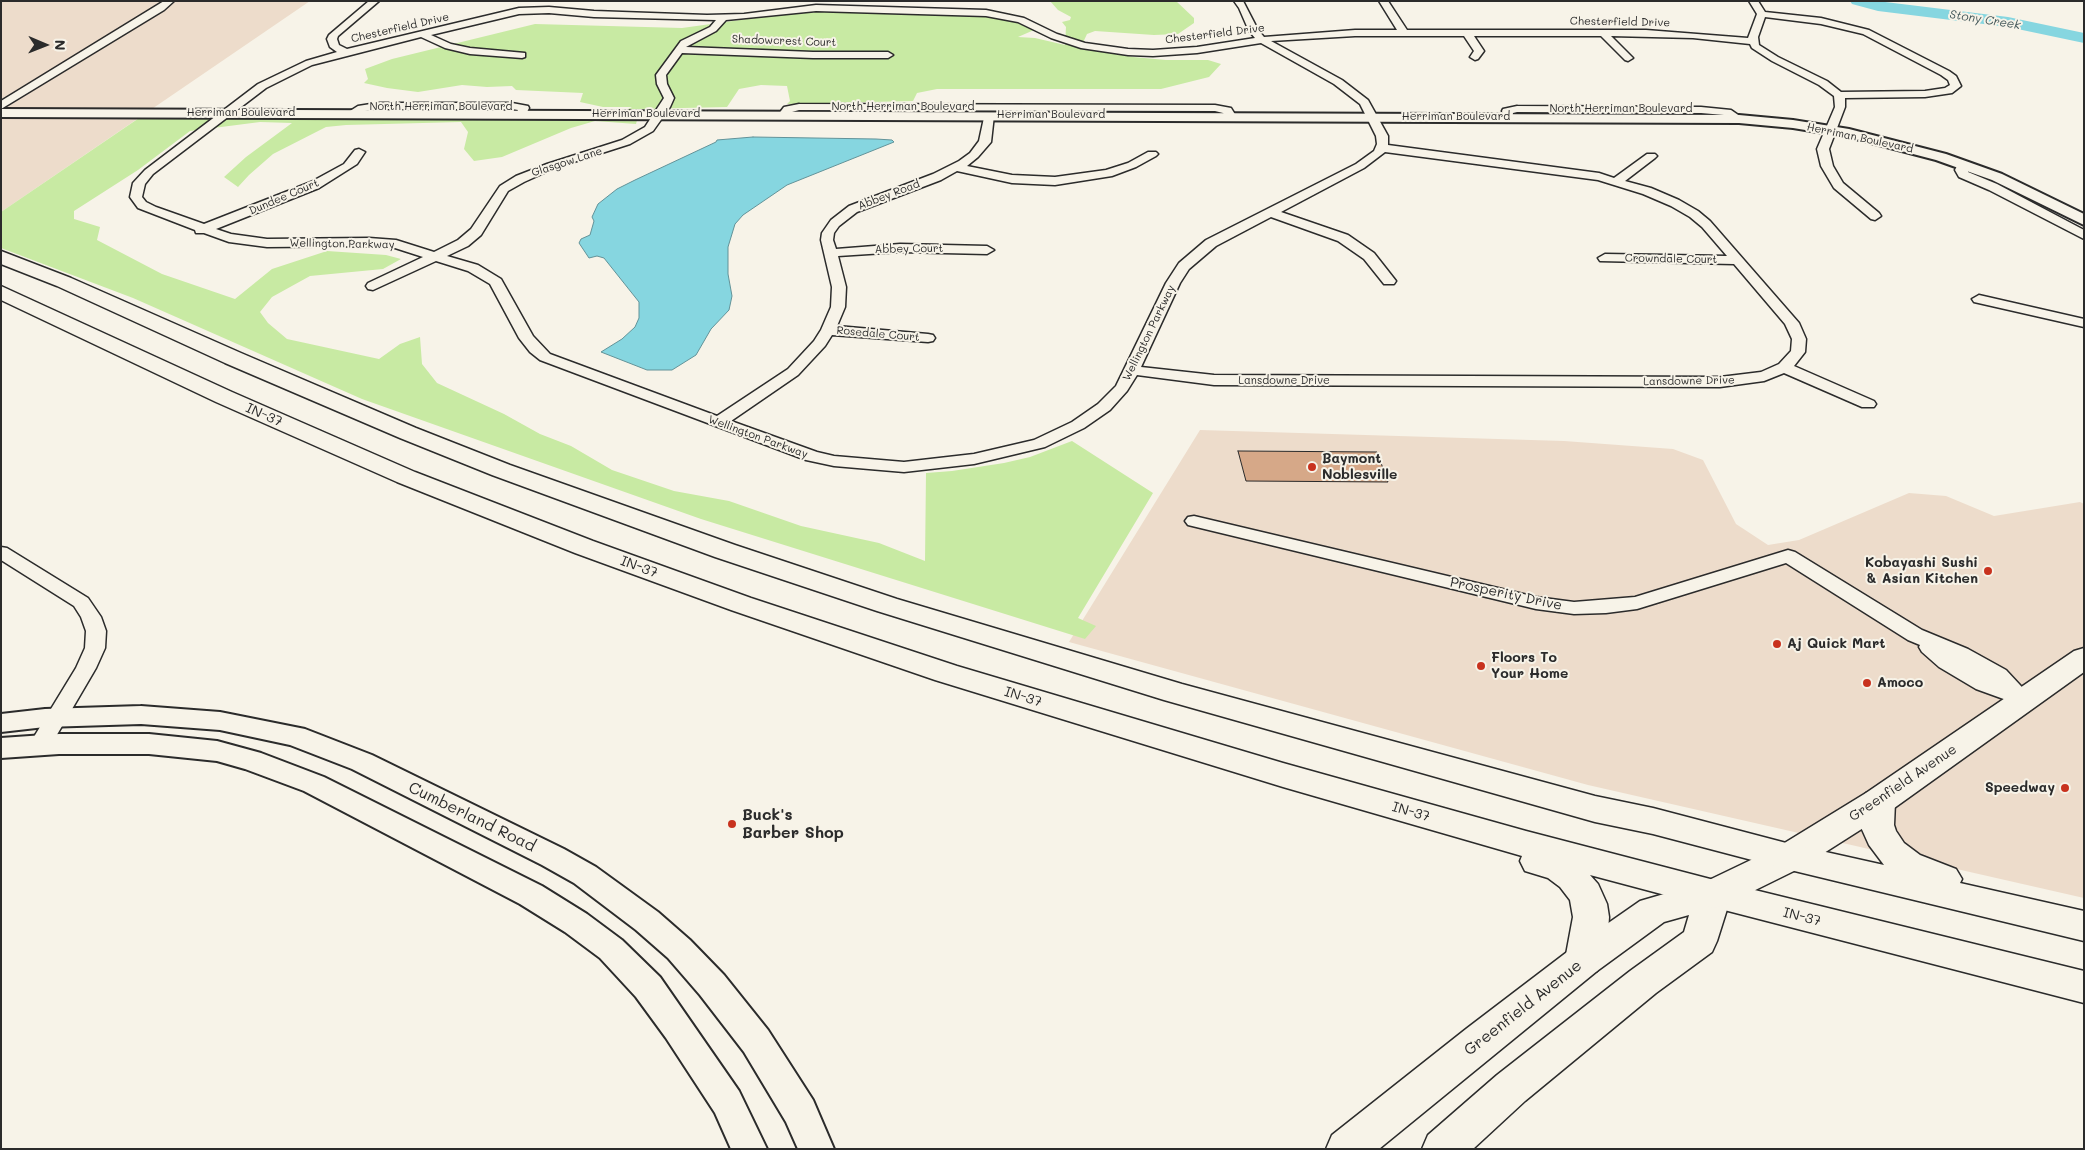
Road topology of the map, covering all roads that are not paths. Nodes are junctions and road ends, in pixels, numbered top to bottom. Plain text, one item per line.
1 (170, 1) edge
2 (375, 1) edge
3 (1238, 1) edge
4 (1383, 1) edge
5 (1753, 1) edge
6 (776, 4) dead end
7 (528, 6) edge
8 (784, 11) junction
9 (1762, 14) junction
10 (723, 18) junction
11 (1404, 33) junction
12 (1467, 33) junction
13 (1603, 33) junction
14 (422, 34) junction
15 (1262, 40) junction
16 (1752, 41) junction
17 (678, 50) junction
18 (346, 52) junction
19 (522, 55) dead end
20 (888, 56) dead end
21 (1474, 57) dead end
22 (1628, 58) dead end
23 (1839, 95) junction
24 (1, 106) edge
25 (1, 113) edge
26 (228, 113) junction
27 (660, 114) junction
28 (783, 114) junction
29 (989, 115) junction
30 (1231, 116) junction
31 (1373, 116) junction
32 (1830, 130) junction
33 (1382, 148) junction
34 (359, 152) dead end
35 (1152, 154) dead end
36 (1651, 156) dead end
37 (1964, 164) junction
38 (956, 167) junction
39 (1616, 181) junction
40 (1269, 212) junction
41 (1875, 216) dead end
42 (2084, 220) edge
43 (201, 230) junction
44 (2084, 235) edge
45 (987, 250) dead end
46 (830, 253) junction
47 (437, 256) junction
48 (1, 257) edge
49 (1605, 258) dead end
50 (1737, 260) junction
51 (1389, 280) dead end
52 (374, 286) dead end
53 (1, 292) edge
54 (1978, 299) dead end
55 (2084, 323) edge
56 (828, 330) junction
57 (928, 338) dead end
58 (1784, 367) junction
59 (1132, 370) junction
60 (1868, 404) dead end
61 (719, 422) junction
62 (1194, 522) dead end
63 (1, 552) edge
64 (2084, 658) edge
65 (2023, 699) junction
66 (1043, 704) junction
67 (58, 717) junction
68 (1, 723) edge
69 (40, 745) junction
70 (1, 748) edge
71 (1878, 802) junction
72 (1790, 857) junction
73 (1714, 894) junction
74 (2084, 912) edge
75 (2084, 926) edge
76 (1584, 960) junction
77 (2084, 987) edge
78 (749, 1149) edge
79 (816, 1149) edge
80 (1347, 1149) edge
81 (1443, 1149) edge

1 - 24 street
2 - 18 street
3 - 15 street
4 - 11 street
5 - 9 street
6 - 8 street
7 - 10 street, Chesterfield Drive
7 - 14 street, Chesterfield Drive
8 - 10 street, Chesterfield Drive
8 - 15 street, Chesterfield Drive
9 - 16 street
9 - 23 street
10 - 17 street, Glasgow Lane
11 - 12 street, Chesterfield Drive
11 - 15 street, Chesterfield Drive
12 - 13 street, Chesterfield Drive
12 - 21 street
13 - 16 street, Chesterfield Drive
13 - 22 street
14 - 18 street, Chesterfield Drive
14 - 19 street
15 - 31 street
16 - 23 street
17 - 20 street, Shadowcrest Court
17 - 27 street, Glasgow Lane
18 - 26 street, Chesterfield Drive
23 - 32 street
25 - 26 street, Herriman Boulevard
26 - 27 street, Herriman Boulevard
26 - 43 street, Wellington Parkway
27 - 28 street, Herriman Boulevard
27 - 47 street, Glasgow Lane
28 - 29 street, Herriman Boulevard
28 - 30 street, North Herriman Boulevard
29 - 30 street, Herriman Boulevard
29 - 38 street, Abbey Road
30 - 31 street, Herriman Boulevard
31 - 32 street, Herriman Boulevard
31 - 33 street
32 - 37 street, Herriman Boulevard
32 - 41 street
33 - 39 street, Lansdowne Drive
33 - 40 street, Wellington Parkway
34 - 43 street, Dundee Court
35 - 38 street
36 - 39 street
37 - 42 street, Herriman Boulevard
37 - 44 street
38 - 46 street, Abbey Road
39 - 50 street, Lansdowne Drive
40 - 51 street
40 - 59 street, Wellington Parkway
43 - 47 street, Wellington Parkway
45 - 46 street, Abbey Court
46 - 56 street, Abbey Road
47 - 52 street, Glasgow Lane
47 - 61 street, Wellington Parkway
48 - 72 main road
49 - 50 street, Crowndale Court
50 - 58 street, Lansdowne Drive
53 - 66 main road, IN-37
54 - 55 street
56 - 57 street, Rosedale Court
56 - 61 street, Abbey Road
58 - 59 street, Lansdowne Drive
58 - 60 street
59 - 61 street, Wellington Parkway
62 - 65 street, Prosperity Drive
63 - 67 street
64 - 65 main road, Greenfield Avenue
65 - 71 main road, Greenfield Avenue
66 - 73 main road, IN-37
66 - 76 main road
67 - 68 street, Cumberland Road
67 - 69 street
67 - 79 street, Cumberland Road
69 - 70 street
69 - 78 street
71 - 72 main road, Greenfield Avenue
71 - 74 main road
72 - 73 main road, Greenfield Avenue
72 - 75 main road
73 - 76 main road, Greenfield Avenue
73 - 77 main road, IN-37
73 - 81 main road
76 - 80 main road, Greenfield Avenue

